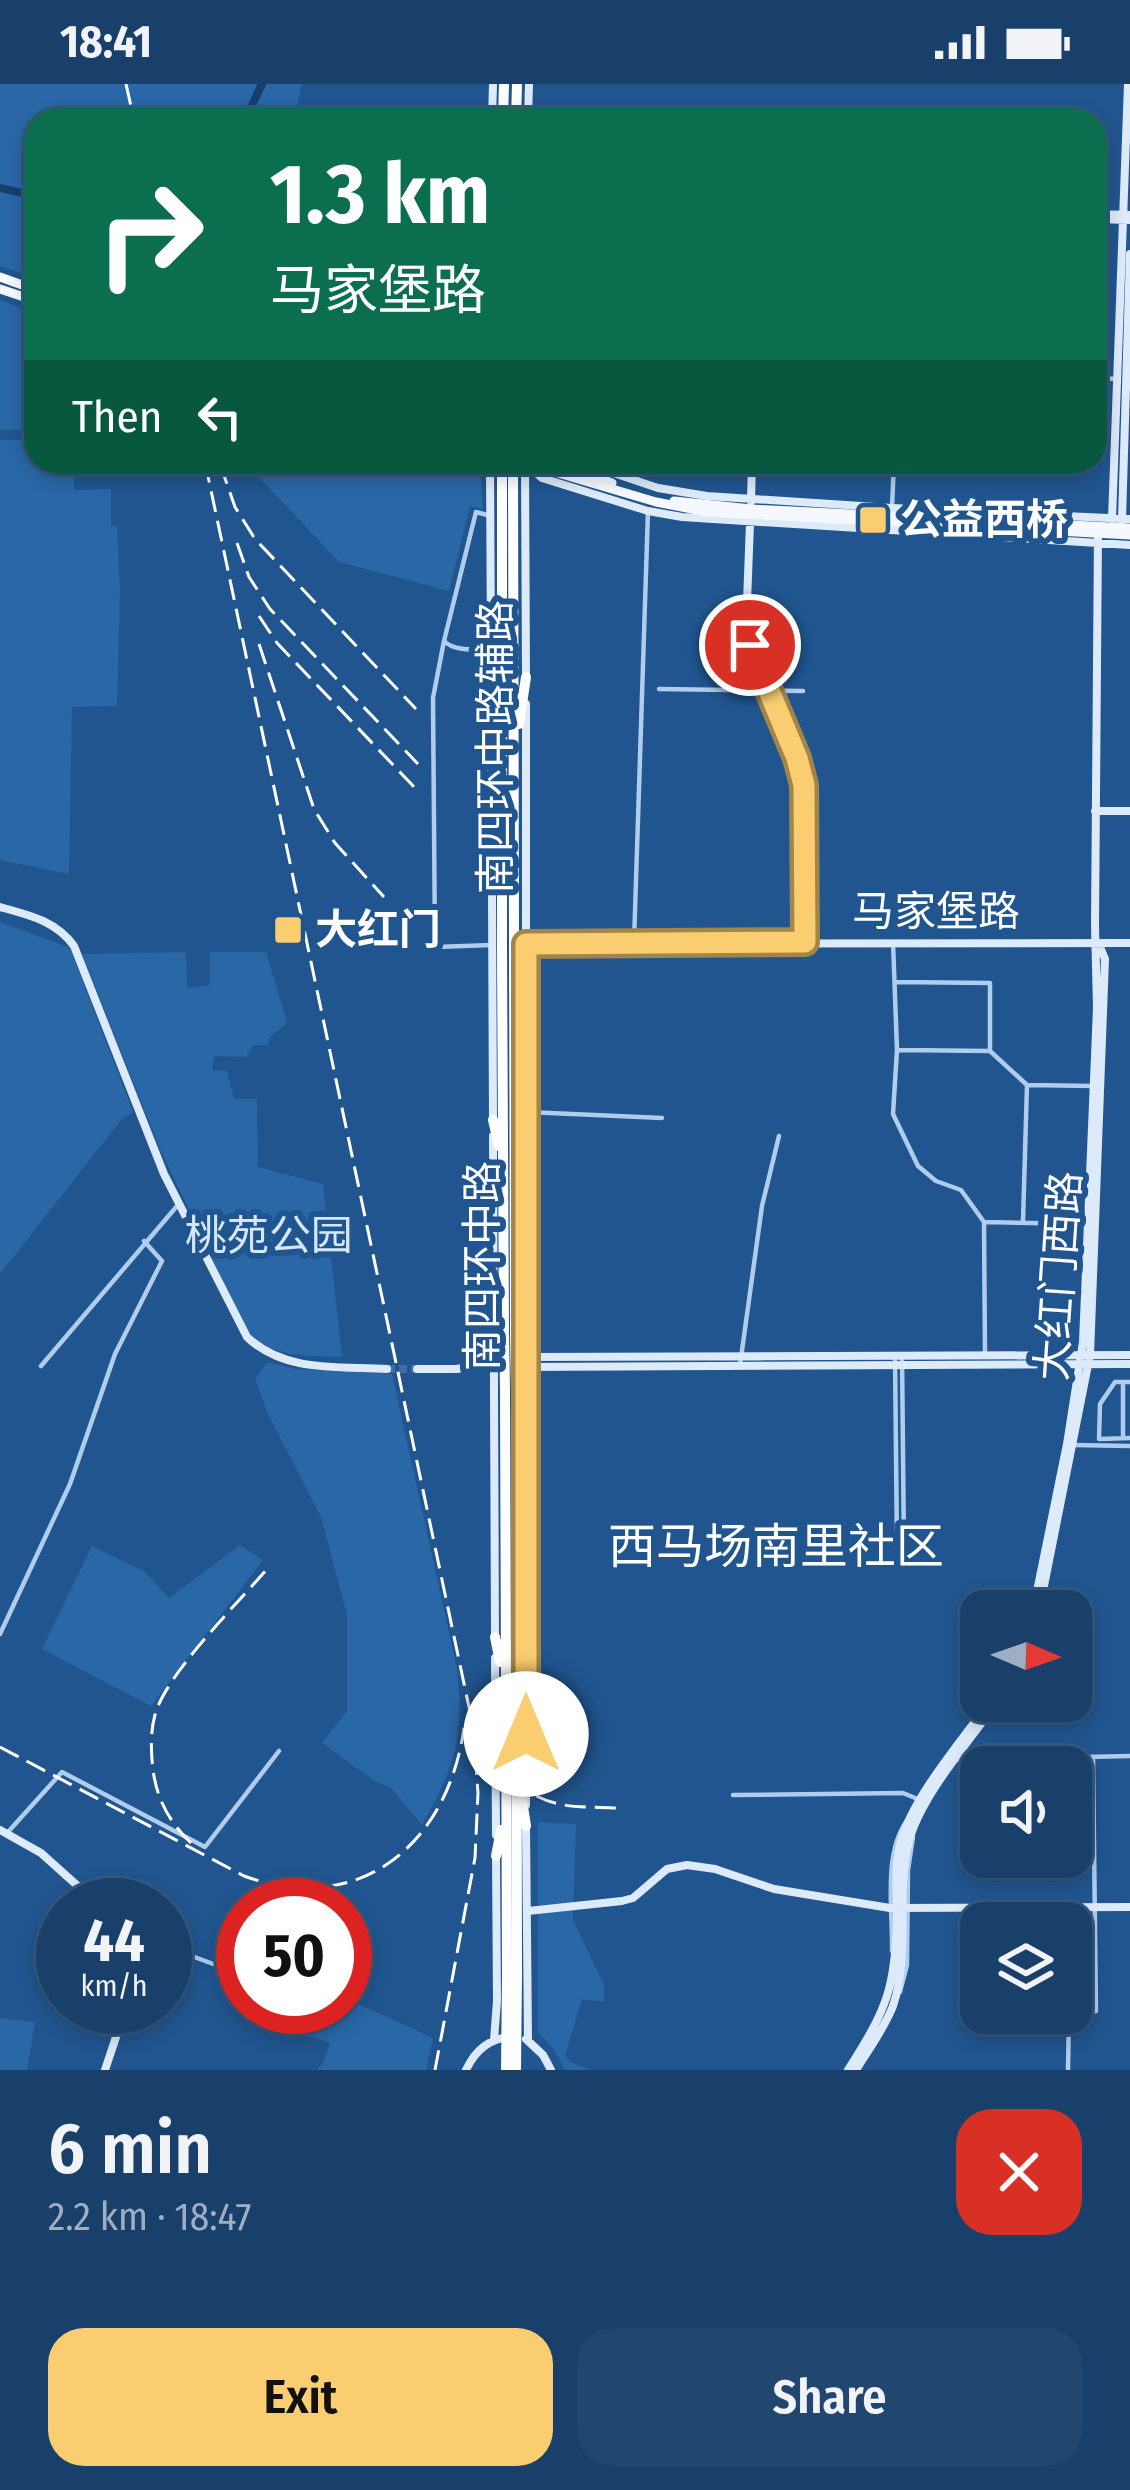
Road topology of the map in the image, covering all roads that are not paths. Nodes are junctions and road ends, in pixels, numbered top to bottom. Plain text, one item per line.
1 (1128, 84) edge
2 (1127, 218) edge
3 (1130, 254) edge
4 (1107, 378) edge
5 (1122, 379) junction
6 (490, 474) edge
7 (503, 474) edge
8 (519, 474) edge
9 (521, 474) edge
10 (537, 474) edge
11 (563, 474) edge
12 (590, 474) edge
13 (619, 474) edge
14 (752, 474) edge
15 (893, 474) edge
16 (892, 508) junction
17 (648, 511) junction
18 (751, 512) junction
19 (491, 515) junction
20 (1123, 525) edge
21 (1098, 538) junction
22 (1130, 544) edge
23 (508, 561) junction
24 (444, 641) junction
25 (490, 650) junction
26 (526, 677) junction
27 (659, 689) dead end
28 (768, 690) junction
29 (803, 692) dead end
30 (502, 705) junction
31 (514, 757) junction
32 (1095, 811) junction
33 (1130, 811) edge
34 (0, 907) edge
35 (634, 942) junction
36 (805, 942) junction
37 (893, 942) junction
38 (1097, 943) junction
39 (1130, 943) edge
40 (508, 945) junction
41 (895, 982) junction
42 (897, 1051) junction
43 (990, 1051) junction
44 (1027, 1085) junction
45 (1094, 1086) junction
46 (527, 1112) junction
47 (662, 1118) dead end
48 (493, 1120) junction
49 (779, 1136) dead end
50 (516, 1148) junction
51 (504, 1171) junction
52 (527, 1171) junction
53 (178, 1204) junction
54 (1023, 1221) junction
55 (984, 1222) junction
56 (1089, 1224) junction
57 (144, 1241) junction
58 (510, 1338) junction
59 (985, 1354) junction
60 (1130, 1359) edge
61 (740, 1360) junction
62 (899, 1360) junction
63 (1085, 1360) junction
64 (494, 1362) junction
65 (526, 1362) junction
66 (41, 1366) dead end
67 (386, 1369) tunnel mouth
68 (417, 1369) tunnel mouth
69 (1127, 1382) edge
70 (510, 1390) junction
71 (1128, 1441) edge
72 (1073, 1445) junction
73 (526, 1570) junction
74 (1040, 1590) edge
75 (1041, 1590) edge
76 (516, 1613) junction
77 (0, 1634) edge
78 (495, 1637) junction
79 (505, 1719) junction
80 (978, 1722) edge
81 (980, 1722) edge
82 (279, 1751) dead end
83 (1130, 1756) edge
84 (1094, 1758) junction
85 (956, 1760) junction
86 (516, 1771) junction
87 (506, 1791) junction
88 (733, 1796) dead end
89 (920, 1800) junction
90 (910, 1825) junction
91 (526, 1826) junction
92 (4, 1831) edge
93 (496, 1856) junction
94 (70, 1878) edge
95 (900, 1909) junction
96 (1095, 1909) junction
97 (1130, 1909) edge
98 (528, 1913) junction
99 (1092, 1953) edge
100 (1095, 1953) junction
101 (512, 1974) junction
102 (117, 2034) edge
103 (494, 2040) junction
104 (528, 2041) junction
105 (105, 2070) edge
106 (466, 2070) edge
107 (506, 2070) edge
108 (516, 2070) edge
109 (551, 2070) edge
110 (852, 2070) edge
111 (1068, 2070) edge

1 - 2 main road
2 - 5 main road
3 - 5 main road
4 - 5 street
5 - 20 main road
6 - 19 main road, 南四环中路辅路
7 - 23 highway, 南四环中路
8 - 23 highway, 南四环中路
9 - 26 main road, 南四环中路辅路
10 - 17 main road
11 - 18 main road
12 - 18 main road
13 - 18 main road
14 - 18 main road
15 - 16 street
16 - 18 main road
16 - 20 main road
17 - 18 main road
17 - 35 street
18 - 20 main road
18 - 21 main road
18 - 28 main road
19 - 24 street
19 - 25 main road, 南四环中路辅路
20 - 21 main road
21 - 22 main road
21 - 32 main road
23 - 30 highway, 南四环中路
23 - 31 highway, 南四环中路
24 - 25 street
24 - 40 street
25 - 30 highway
25 - 40 main road, 南四环中路辅路
26 - 31 highway
26 - 40 main road, 南四环中路辅路
27 - 28 street
28 - 29 street
28 - 36 main road
30 - 40 highway, 南四环中路
31 - 40 highway, 南四环中路
32 - 33 main road
32 - 38 main road
34 - 53 main road
35 - 36 main road, 马家堡路
35 - 40 main road, 马家堡路
36 - 37 main road, 马家堡路
37 - 38 main road, 马家堡路
37 - 41 street
38 - 39 main road, 马家堡路
38 - 45 main road
38 - 63 main road, 大红门西路
40 - 46 main road, 南四环中路辅路
40 - 48 main road, 南四环中路辅路
40 - 50 highway, 南四环中路
40 - 51 highway, 南四环中路
41 - 42 street
41 - 43 street
42 - 43 street
42 - 55 street
43 - 44 street
44 - 45 street
44 - 54 street
45 - 56 main road
46 - 47 street
46 - 52 main road, 南四环中路辅路
48 - 51 highway
48 - 58 main road, 南四环中路辅路
49 - 61 street
50 - 52 highway
50 - 58 highway, 南四环中路
51 - 58 highway, 南四环中路
52 - 58 main road, 南四环中路辅路
53 - 57 street
53 - 67 main road
54 - 55 street
54 - 56 street
55 - 59 street
56 - 63 main road
57 - 66 street
57 - 77 street
58 - 64 main road, 南四环中路辅路
58 - 65 main road, 南四环中路辅路
58 - 70 highway, 南四环中路, bridge
59 - 62 main road
59 - 63 main road
60 - 63 main road
61 - 62 main road
61 - 65 main road
62 - 62 street
62 - 63 main road
63 - 72 main road, 大红门西路
63 - 74 main road, 大红门西路
64 - 65 main road
64 - 68 main road
64 - 78 main road, 南四环中路辅路
65 - 73 main road, 南四环中路辅路
69 - 71 street
69 - 71 street
70 - 76 highway, 南四环中路
70 - 79 highway, 南四环中路
71 - 72 street
72 - 75 main road, 大红门西路
73 - 76 highway
73 - 91 main road, 南四环中路辅路
76 - 86 highway, 南四环中路
78 - 79 highway
78 - 93 main road, 南四环中路辅路
79 - 87 highway, 南四环中路
80 - 89 main road
81 - 85 main road
82 - 92 street
83 - 84 street
84 - 85 street
84 - 96 street
85 - 90 main road
86 - 91 highway
86 - 101 highway, 南四环中路
87 - 93 highway
87 - 101 highway, 南四环中路
88 - 89 street
89 - 90 main road
90 - 95 main road
90 - 95 main road
91 - 98 main road, 南四环中路辅路
92 - 94 main road
93 - 103 main road, 南四环中路辅路
95 - 96 main road
95 - 98 main road
95 - 110 main road
96 - 97 main road
96 - 100 street
98 - 104 main road, 南四环中路辅路
99 - 100 street
100 - 111 street
101 - 107 highway, 南四环中路, bridge
101 - 108 highway, 南四环中路, bridge
102 - 105 main road
103 - 104 main road
103 - 106 main road
104 - 109 main road

